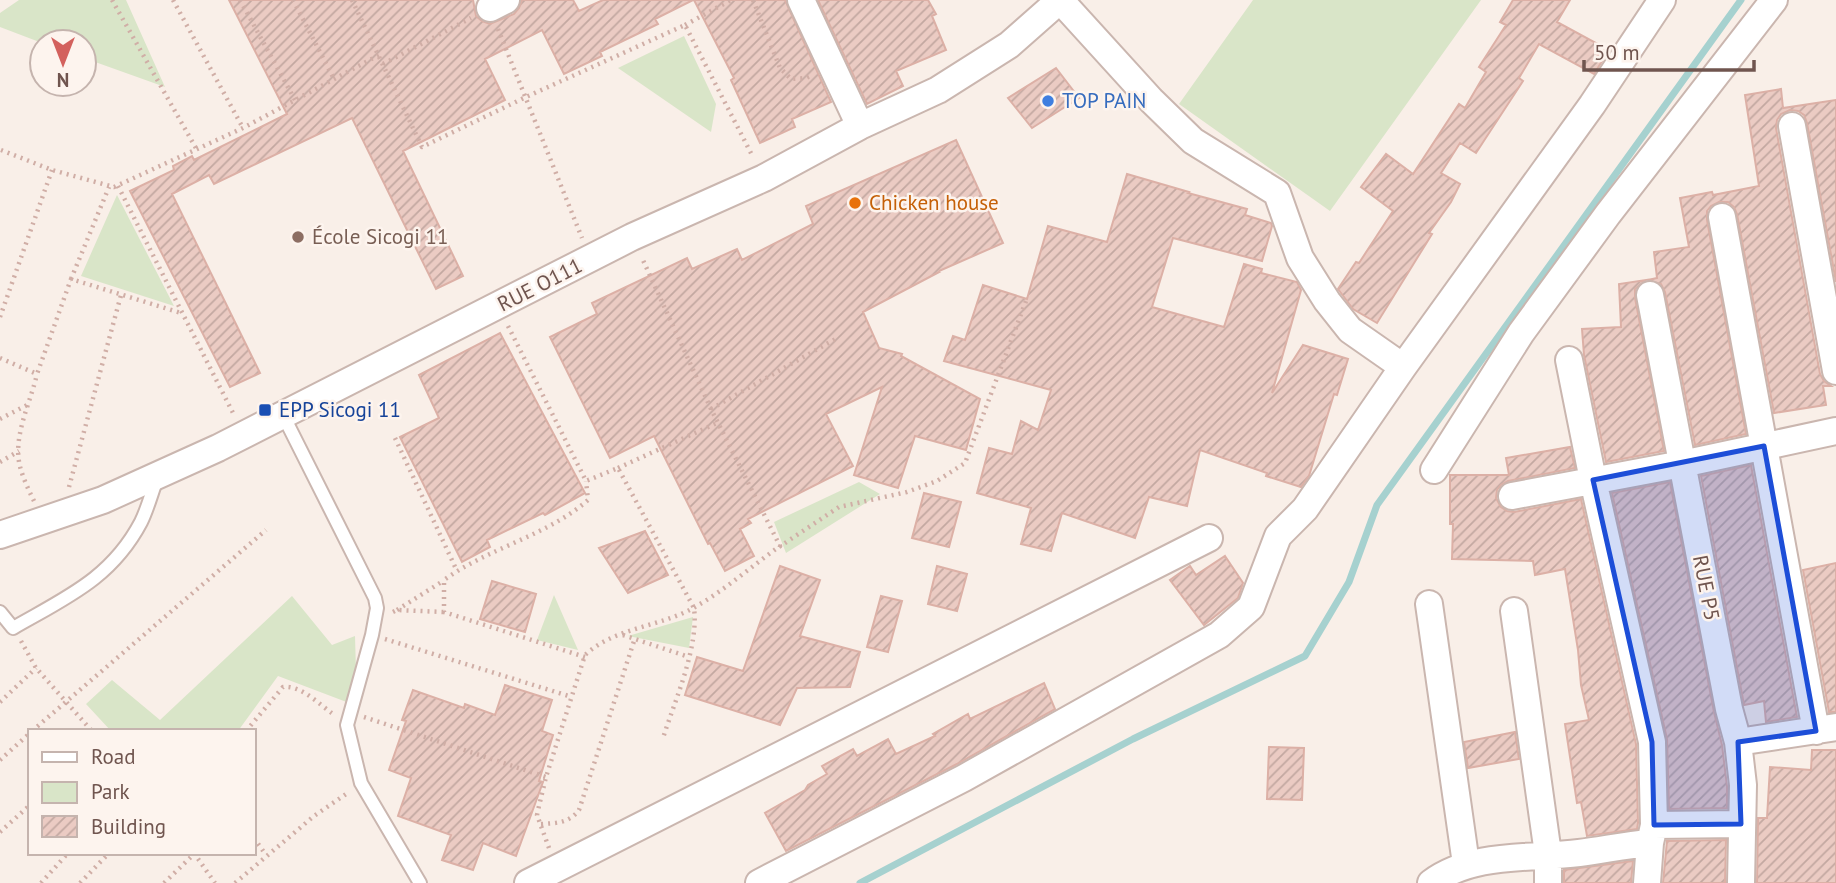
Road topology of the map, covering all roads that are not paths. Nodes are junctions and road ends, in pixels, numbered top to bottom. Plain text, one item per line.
1 (801, 0) edge
2 (1060, 0) edge
3 (1662, 0) edge
4 (1774, 0) edge
5 (860, 126) junction
6 (1792, 126) dead end
7 (1722, 217) dead end
8 (1650, 295) dead end
9 (1569, 360) dead end
10 (1403, 368) junction
11 (1836, 371) edge
12 (283, 415) junction
13 (1836, 431) edge
14 (1764, 446) junction
15 (1682, 464) junction
16 (1434, 470) dead end
17 (158, 476) junction
18 (1593, 480) junction
19 (1511, 496) dead end
20 (0, 536) edge
21 (1209, 538) dead end
22 (1429, 604) dead end
23 (1514, 611) dead end
24 (0, 612) edge
25 (1826, 729) edge
26 (1738, 741) junction
27 (1741, 824) junction
28 (1652, 834) junction
29 (1548, 854) junction
30 (1466, 864) junction
31 (420, 883) edge
32 (528, 883) edge
33 (759, 883) edge
34 (1431, 883) edge
35 (1548, 883) edge
36 (1647, 883) edge
37 (1741, 883) edge

1 - 5 street
2 - 5 street, RUE O111
2 - 10 street
3 - 10 street
4 - 16 street
5 - 12 street, RUE O111
6 - 11 street
7 - 14 street
8 - 15 street, RUE P5
9 - 18 street
10 - 33 street
12 - 17 street, RUE O111
12 - 31 lane
13 - 14 street
14 - 15 street
14 - 25 street
15 - 18 street
15 - 26 street, RUE P5
17 - 20 street, RUE O111
17 - 24 lane
18 - 19 street
18 - 28 street
21 - 32 street
22 - 30 street
23 - 29 street
25 - 26 street
26 - 27 street, RUE P5
27 - 28 street
27 - 37 street, RUE P5
28 - 29 street
28 - 36 street
29 - 30 street
29 - 35 street
30 - 34 street

